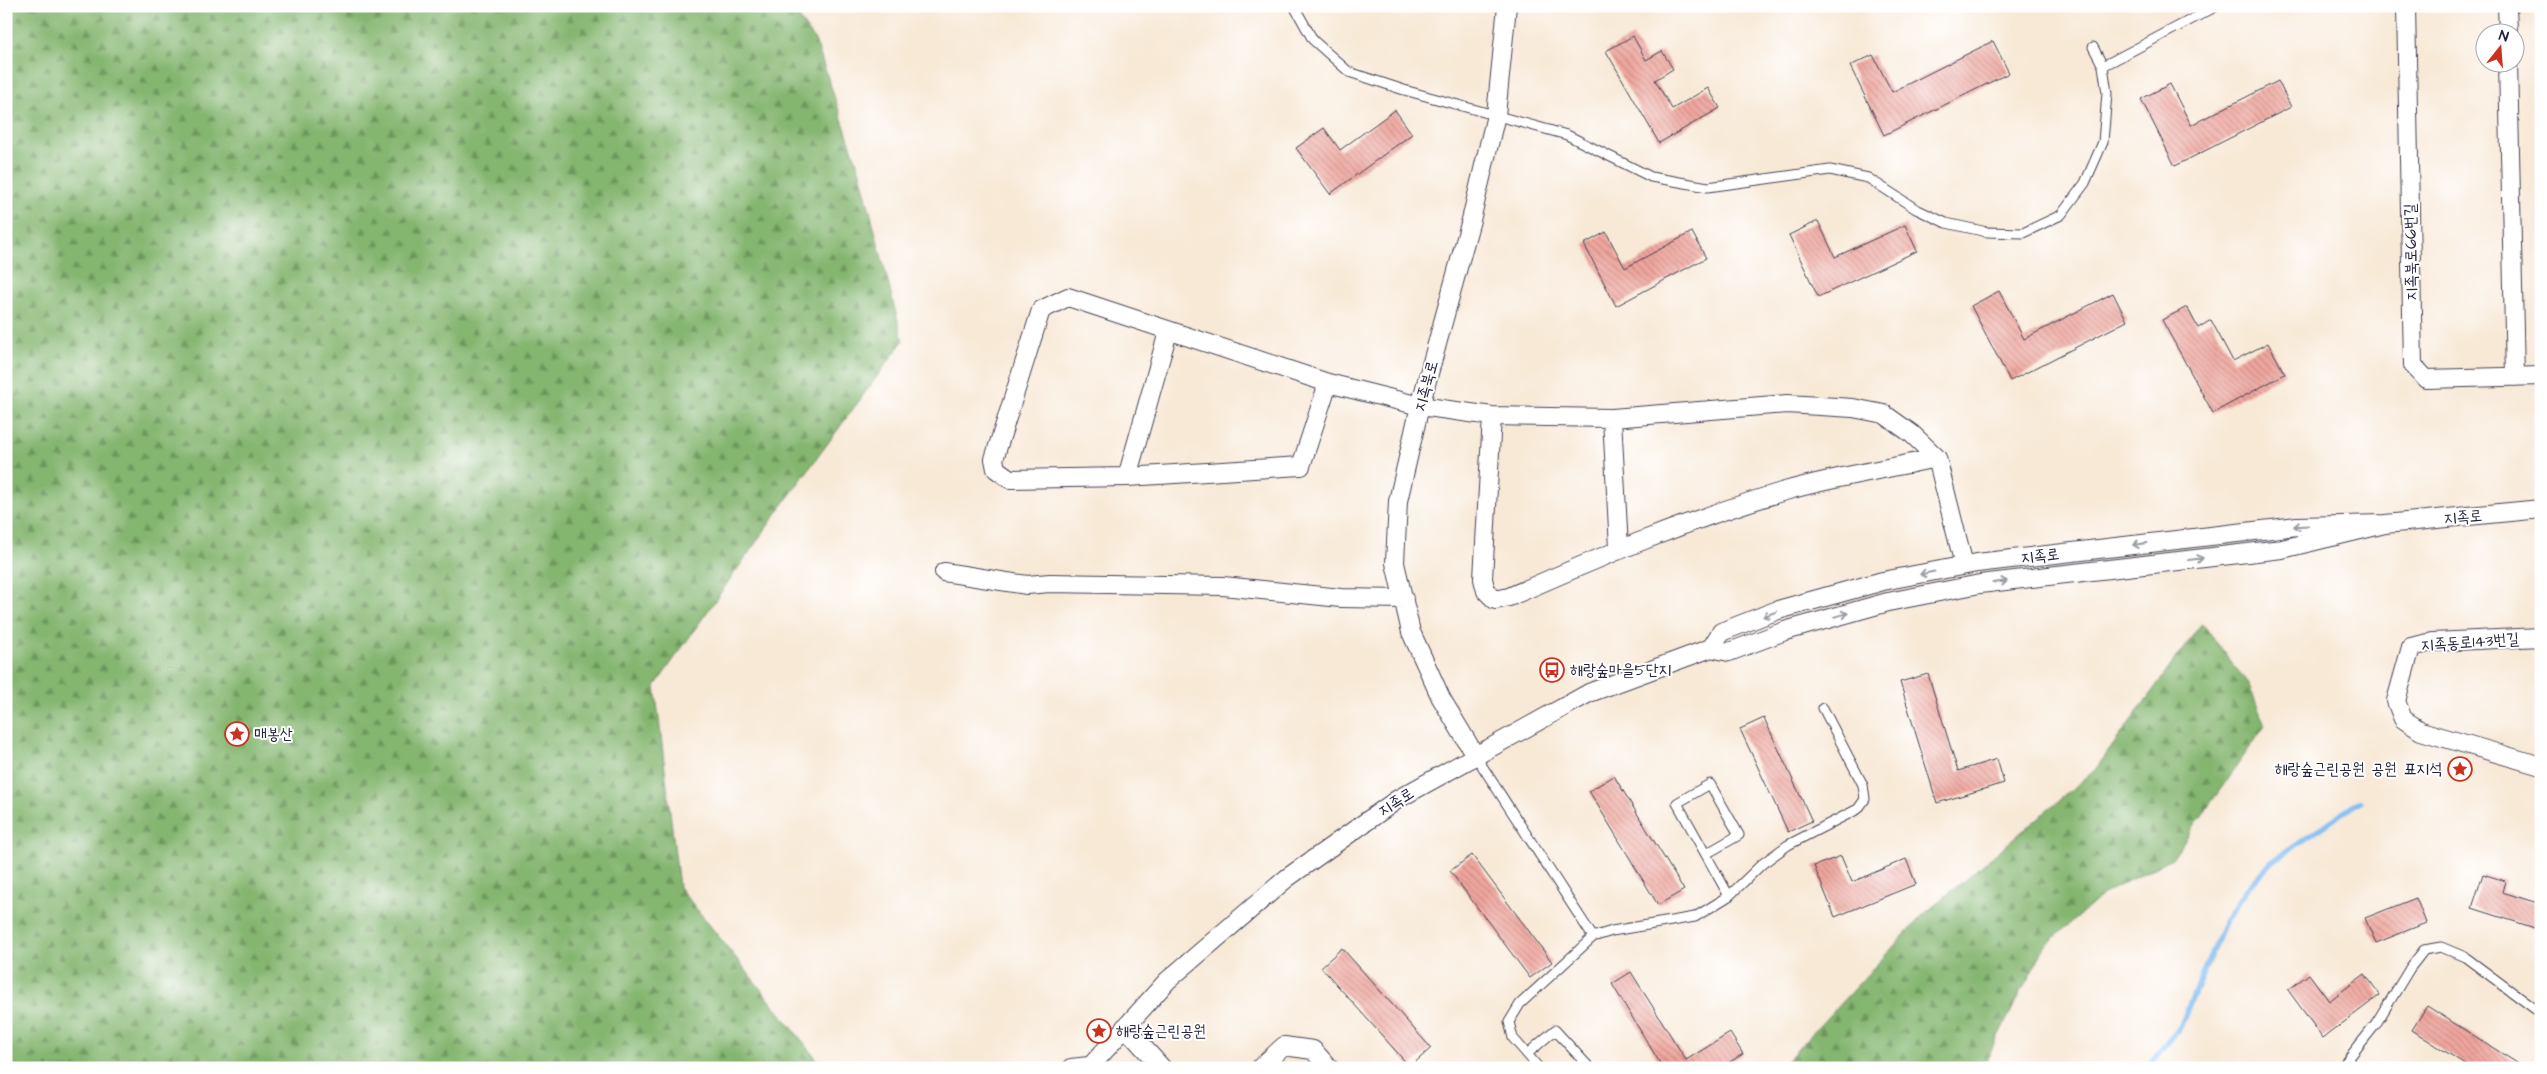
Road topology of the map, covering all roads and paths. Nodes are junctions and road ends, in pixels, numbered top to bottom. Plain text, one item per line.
1 (1294, 6) edge
2 (1507, 6) edge
3 (2216, 6) edge
4 (2406, 6) edge
5 (2507, 6) edge
6 (2508, 22) edge
7 (2093, 47) dead end
8 (2103, 66) junction
9 (2508, 72) edge
10 (1496, 114) junction
11 (1168, 332) junction
12 (2541, 376) edge
13 (2516, 377) junction
14 (1328, 383) junction
15 (1420, 406) junction
16 (1492, 416) junction
17 (1612, 418) junction
18 (1937, 458) junction
19 (1126, 477) junction
20 (2541, 509) edge
21 (2385, 524) junction
22 (1620, 548) junction
23 (1964, 565) junction
24 (944, 572) dead end
25 (1404, 599) junction
26 (2541, 637) edge
27 (1711, 648) junction
28 (1824, 708) dead end
29 (1474, 755) junction
30 (2541, 766) edge
31 (1706, 854) junction
32 (1729, 896) junction
33 (1593, 937) junction
34 (2535, 1009) dead end
35 (1125, 1027) junction
36 (1527, 1054) junction
37 (1089, 1067) edge
38 (2343, 1067) edge
39 (1071, 1068) edge
40 (1162, 1068) edge
41 (1260, 1068) edge
42 (1329, 1068) edge
43 (1539, 1068) edge
44 (1590, 1068) edge

1 - 10 lane
2 - 10 street, 지족북로
3 - 8 lane
4 - 13 street, 지족북로66번길
5 - 6 street
7 - 8 lane
8 - 10 lane
9 - 13 street
10 - 15 street, 지족북로
11 - 14 street
11 - 19 street
11 - 19 street
12 - 13 street, 지족북로66번길
14 - 15 street
14 - 19 street
15 - 16 street
15 - 25 street, 지족북로
16 - 17 street
16 - 22 street
17 - 18 street
17 - 22 street
18 - 22 street
18 - 23 street
20 - 21 street, 지족로
21 -> 23 street, 지족로
27 -> 21 street, 지족로
23 -> 27 street, 지족로
24 - 25 street
25 - 29 street, 지족북로
26 - 30 street, 지족동로143번길
27 - 29 street, 지족로
28 - 32 lane
29 - 33 lane
29 - 35 street, 지족로
31 - 31 lane
31 - 32 lane
32 - 33 lane
33 - 36 lane
34 - 38 lane
35 - 37 street, 지족로
35 - 40 street
36 - 43 lane
36 - 44 lane
37 - 39 street, 지족로
41 - 42 street

